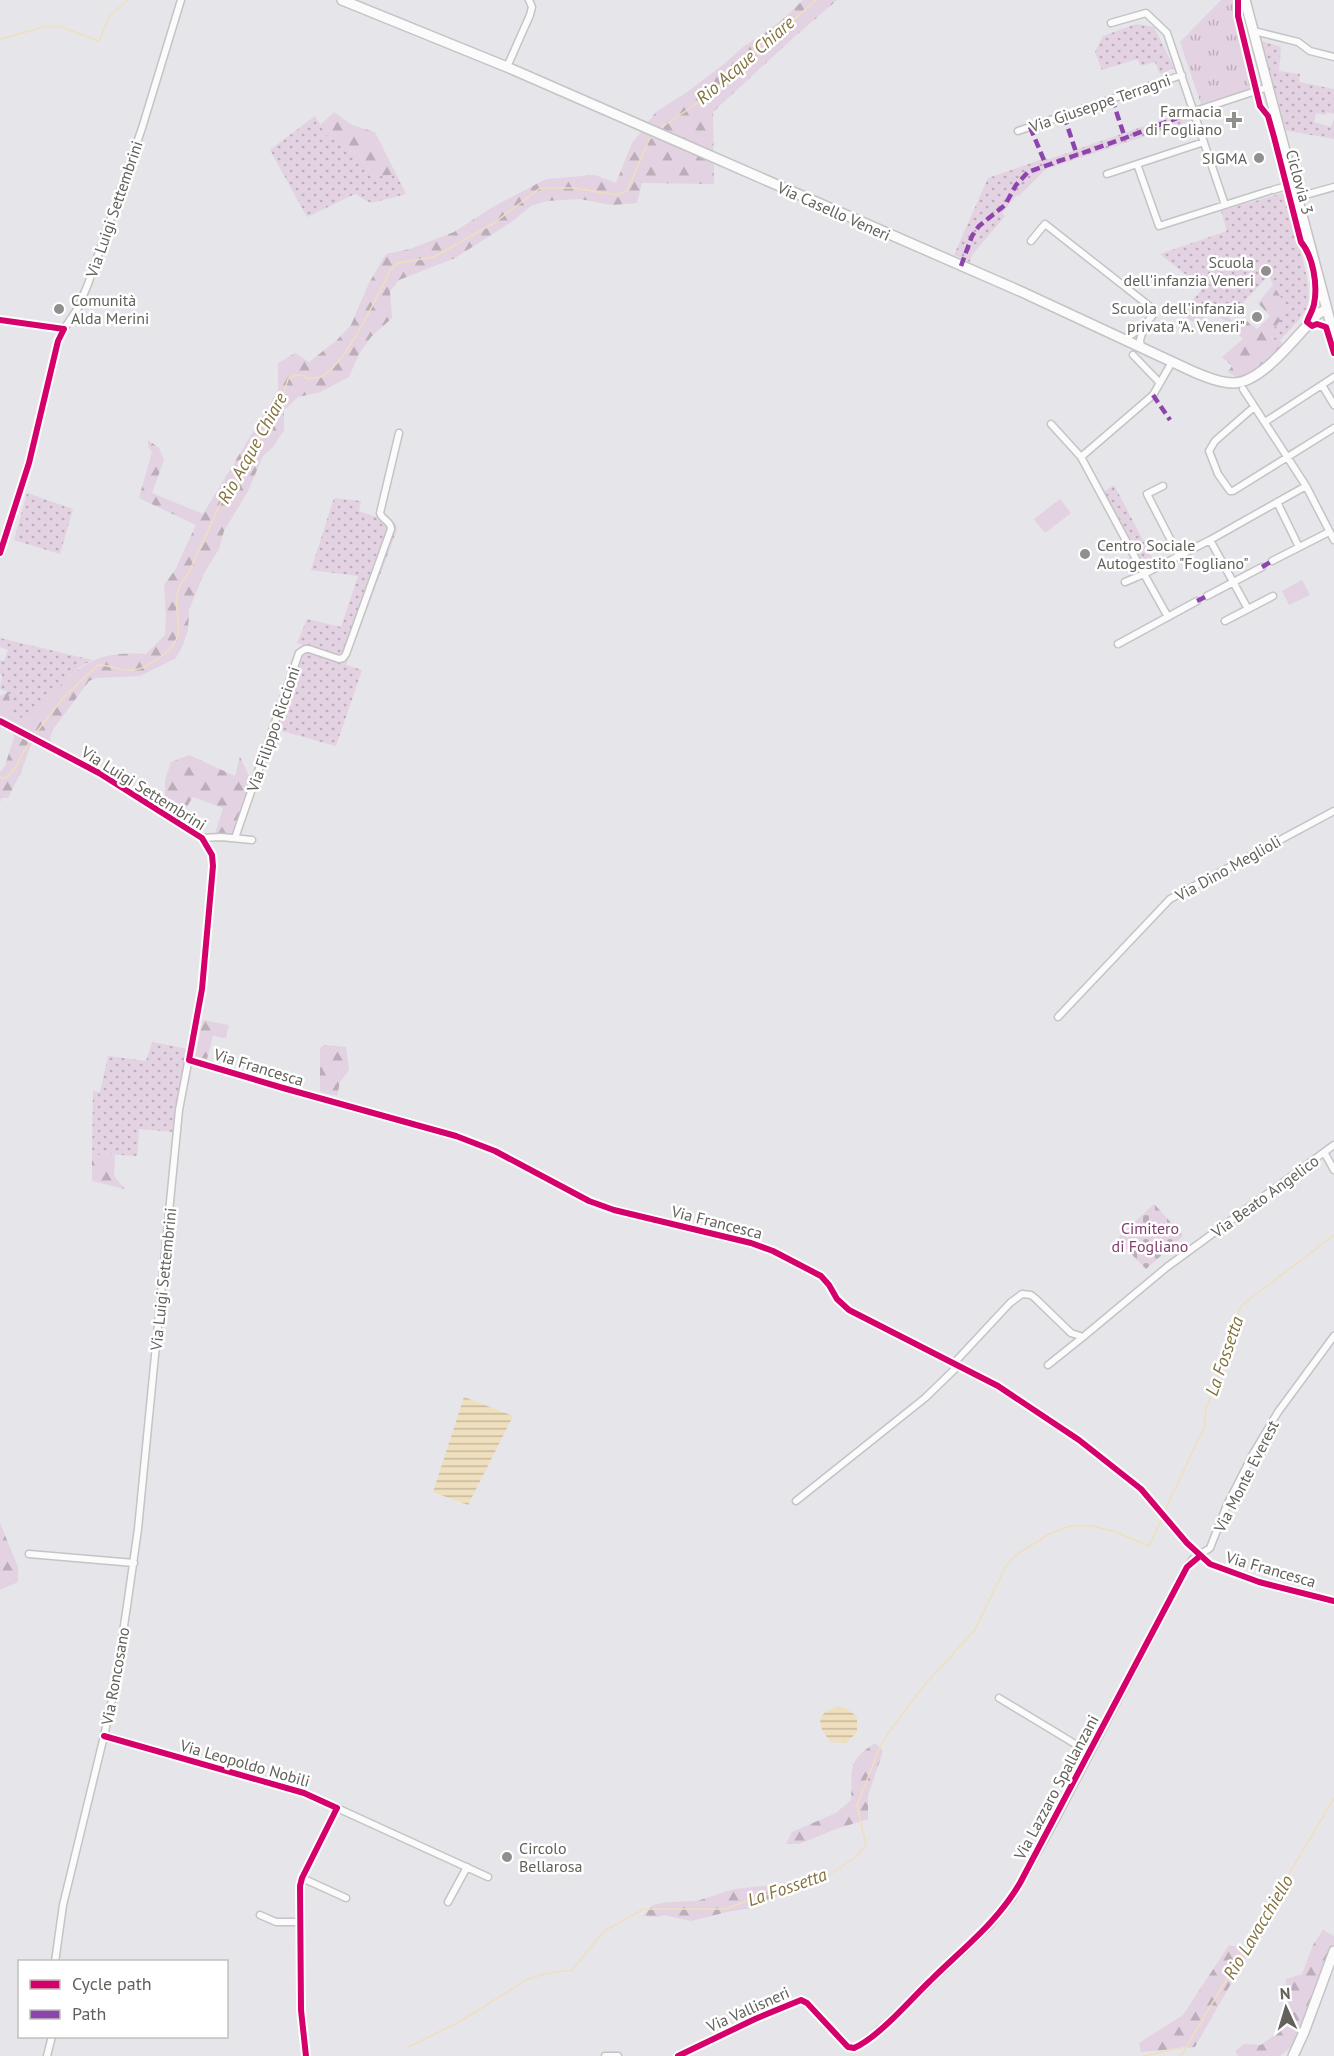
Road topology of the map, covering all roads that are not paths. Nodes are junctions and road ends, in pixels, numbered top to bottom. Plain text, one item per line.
1 (181, 0) edge
2 (342, 0) edge
3 (529, 0) edge
4 (1245, 0) edge
5 (1111, 23) dead end
6 (1254, 33) junction
7 (1334, 57) edge
8 (507, 67) junction
9 (1182, 75) junction
10 (1268, 87) junction
11 (1195, 111) junction
12 (1018, 131) dead end
13 (1204, 142) junction
14 (1137, 164) junction
15 (1107, 174) dead end
16 (1294, 184) junction
17 (1334, 187) edge
18 (1298, 197) junction
19 (1225, 205) junction
20 (1030, 241) dead end
21 (1328, 314) junction
22 (0, 320) edge
23 (1144, 325) junction
24 (64, 329) junction
25 (1334, 336) edge
26 (1125, 339) junction
27 (1142, 347) junction
28 (1133, 355) dead end
29 (1172, 362) junction
30 (1334, 377) edge
31 (1160, 383) junction
32 (1322, 385) junction
33 (1243, 389) dead end
34 (1334, 405) edge
35 (1254, 407) junction
36 (1265, 423) junction
37 (1051, 424) dead end
38 (1334, 428) edge
39 (399, 433) dead end
40 (1081, 457) junction
41 (1286, 458) junction
42 (1163, 486) dead end
43 (1305, 486) junction
44 (1277, 502) junction
45 (1329, 532) junction
46 (1210, 540) junction
47 (1334, 540) edge
48 (1299, 547) junction
49 (0, 553) edge
50 (1179, 556) junction
51 (1272, 561) dead end
52 (1262, 567) dead end
53 (1144, 574) junction
54 (1125, 582) dead end
55 (1233, 582) junction
56 (1206, 596) dead end
57 (1273, 596) dead end
58 (1197, 601) dead end
59 (1248, 609) junction
60 (1168, 617) junction
61 (1225, 621) dead end
62 (1118, 644) dead end
63 (0, 721) edge
64 (1334, 811) edge
65 (235, 837) junction
66 (202, 838) junction
67 (252, 840) dead end
68 (1058, 1017) dead end
69 (189, 1060) junction
70 (1334, 1145) edge
71 (1324, 1152) junction
72 (1334, 1170) edge
73 (1334, 1336) edge
74 (1083, 1337) junction
75 (957, 1363) junction
76 (1048, 1365) dead end
77 (796, 1501) dead end
78 (29, 1554) dead end
79 (1200, 1556) junction
80 (134, 1563) junction
81 (1334, 1601) edge
82 (999, 1698) dead end
83 (104, 1736) junction
84 (1090, 1753) junction
85 (337, 1808) junction
86 (467, 1867) junction
87 (488, 1876) dead end
88 (302, 1878) junction
89 (346, 1898) dead end
90 (448, 1902) dead end
91 (260, 1915) dead end
92 (300, 1922) junction
93 (1334, 1951) edge
94 (56, 1960) edge
95 (904, 2006) joint
96 (52, 2038) edge
97 (47, 2056) edge
98 (306, 2056) edge
99 (605, 2056) edge
100 (618, 2056) edge
101 (678, 2056) edge
102 (1293, 2056) edge

1 - 24 street, Via Luigi Settembrini
2 - 8 street, Via Casello Veneri
3 - 8 street
4 - 6 street
5 - 9 street, Via Giuseppe Terragni
6 - 7 street
6 - 10 street
8 - 26 street, Via Casello Veneri
9 - 11 street, Via Giuseppe Terragni
9 - 12 street, Via Giuseppe Terragni
10 - 11 street
10 - 16 street
11 - 13 street, Via Giuseppe Terragni
13 - 14 street
13 - 19 street, Via Giuseppe Terragni
14 - 15 street
14 - 19 street
16 - 18 street
16 - 19 street
17 - 18 street
18 - 21 street
20 - 23 street
21 - 25 street
21 - 29 street, Via Casello Veneri
22 - 24 street
23 - 26 street
23 - 27 street
24 - 49 street, Via Luigi Settembrini
26 - 27 street, Via Casello Veneri
27 - 29 street, Via Casello Veneri
28 - 31 street
29 - 31 street
30 - 32 street
31 - 40 street
32 - 34 street
32 - 36 street
33 - 35 street
35 - 36 street
35 - 41 street
36 - 41 street
37 - 40 street
38 - 41 street
39 - 65 street, Via Filippo Riccioni
40 - 53 street
41 - 43 street
42 - 50 street
43 - 44 street
43 - 45 street
44 - 46 street
44 - 48 street
45 - 47 street
45 - 48 street
46 - 50 street
46 - 55 street
48 - 51 street
50 - 53 street
52 - 55 street
53 - 54 street
53 - 60 street
55 - 56 street
55 - 59 street
57 - 59 street
58 - 60 street
59 - 61 street
60 - 62 street
63 - 66 street, Via Luigi Settembrini
64 - 68 street, Via Dino Meglioli
65 - 66 street
65 - 67 street
66 - 69 street, Via Luigi Settembrini
69 - 75 street, Via Francesca
69 - 80 street, Via Luigi Settembrini
70 - 71 street, Via Beato Angelico
71 - 72 street
71 - 74 street, Via Beato Angelico
73 - 79 street, Via Monte Everest
74 - 75 street
74 - 76 street, Via Beato Angelico
75 - 77 street
75 - 79 street, Via Francesca
78 - 80 street
79 - 81 street, Via Francesca
79 - 84 street, Via Lazzaro Spallanzani
80 - 83 street, Via Roncosano
82 - 84 street
83 - 85 street, Via Leopoldo Nobili
83 - 94 street, Via Roncosano
84 - 95 street, Via Lazzaro Spallanzani
85 - 86 street, Via Leopoldo Nobili
85 - 88 street
86 - 87 street, Via Leopoldo Nobili
86 - 90 street
88 - 89 street
88 - 92 street
91 - 92 street
92 - 98 street
93 - 102 street
95 - 101 street, Via Vallisneri
96 - 97 street
99 - 100 street

